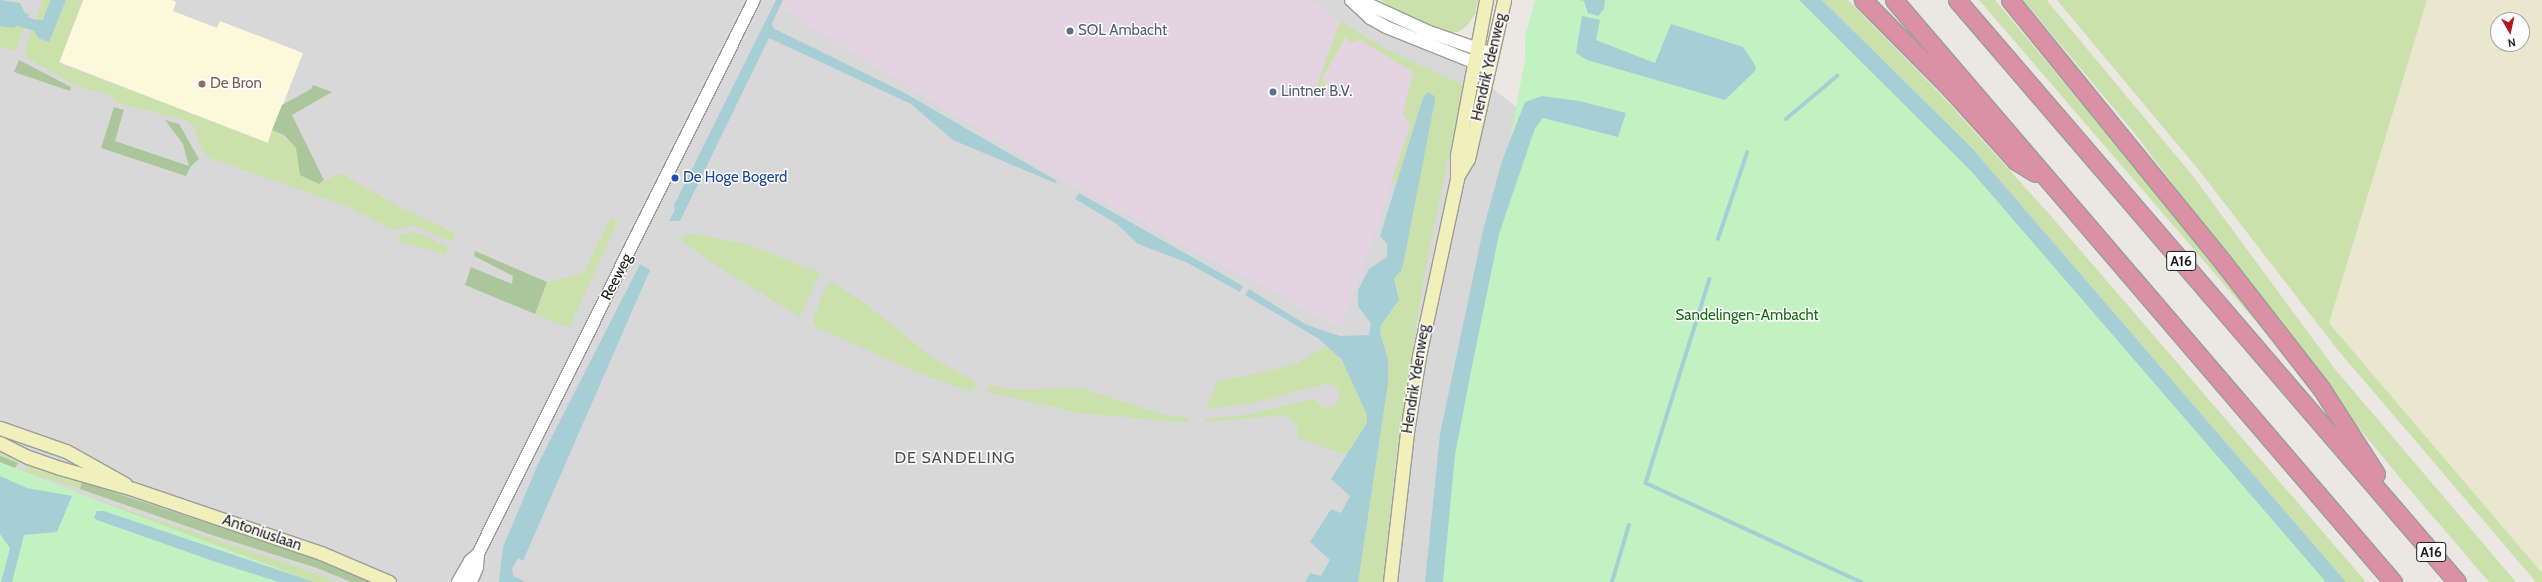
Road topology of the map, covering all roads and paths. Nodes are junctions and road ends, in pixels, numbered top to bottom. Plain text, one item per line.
1 (754, 0) edge
2 (1351, 0) edge
3 (1359, 0) edge
4 (1486, 0) edge
5 (1504, 0) edge
6 (1863, 0) edge
7 (1894, 0) edge
8 (1956, 0) edge
9 (2009, 0) edge
10 (1475, 48) junction
11 (1492, 54) junction
12 (1474, 62) junction
13 (1488, 68) junction
14 (1457, 179) junction
15 (2053, 186) junction
16 (0, 428) edge
17 (0, 443) edge
18 (133, 489) junction
19 (2406, 522) junction
20 (478, 554) junction
21 (389, 582) edge
22 (458, 582) edge
23 (471, 582) edge
24 (1390, 582) edge
25 (2393, 582) edge
26 (2457, 582) edge

1 - 20 street, Reeweg
2 - 12 street
3 - 10 street
4 - 10 main road, Hendrik Ydenweg
5 - 11 main road, Hendrik Ydenweg
6 - 15 highway
7 - 15 highway
8 - 19 highway, A16
9 - 19 highway, A16
10 - 11 street
10 - 12 main road, Hendrik Ydenweg
11 - 13 main road, Hendrik Ydenweg
12 - 13 street
12 - 14 main road, Hendrik Ydenweg
13 - 14 main road, Hendrik Ydenweg
14 - 24 main road, Hendrik Ydenweg
15 - 25 highway
16 - 18 main road, Antoniuslaan
17 - 18 main road, Antoniuslaan
18 - 21 main road, Antoniuslaan
19 - 26 highway, A16
20 - 22 street, Reeweg
20 - 23 street, Reeweg

